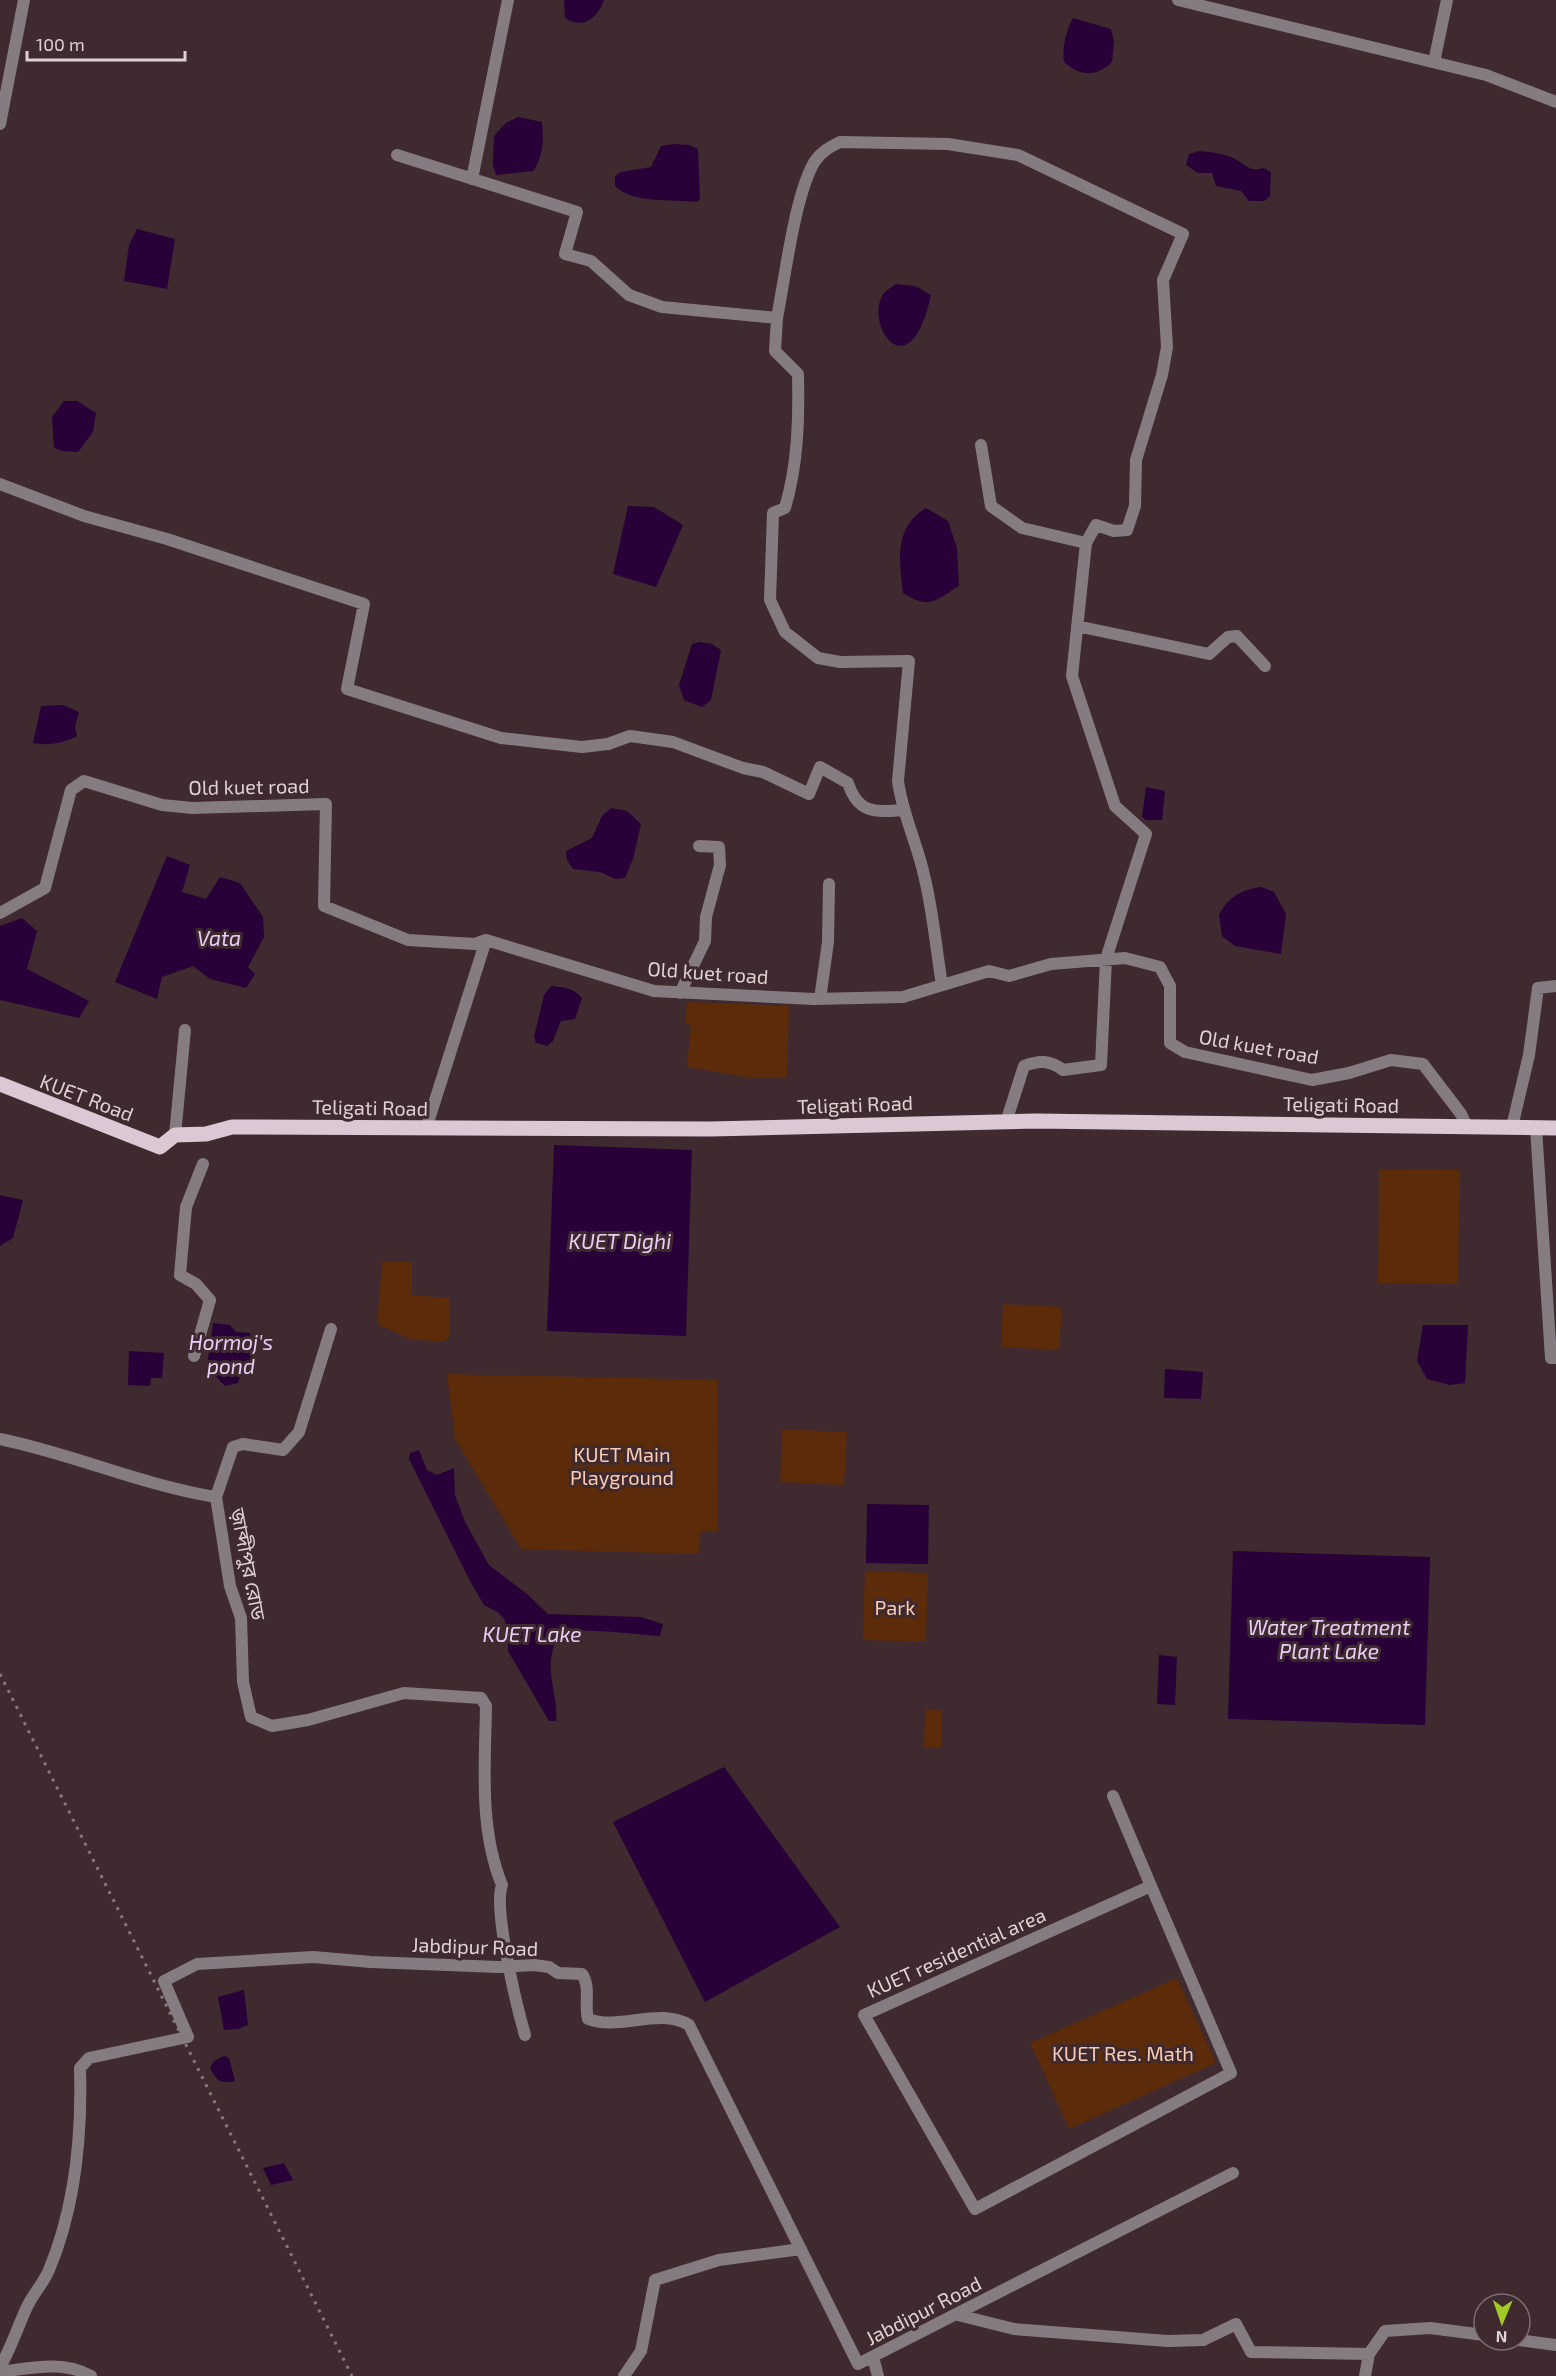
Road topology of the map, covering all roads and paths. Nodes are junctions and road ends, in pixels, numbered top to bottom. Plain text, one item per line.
1 (24, 0) edge
2 (508, 0) edge
3 (1178, 0) edge
4 (1447, 0) edge
5 (1434, 62) junction
6 (1556, 102) edge
7 (0, 124) edge
8 (397, 155) dead end
9 (472, 179) junction
10 (777, 318) junction
11 (981, 445) dead end
12 (0, 484) edge
13 (1086, 543) junction
14 (1077, 626) junction
15 (1265, 666) dead end
16 (904, 810) junction
17 (699, 846) dead end
18 (829, 884) dead end
19 (0, 913) edge
20 (486, 940) junction
21 (1106, 959) junction
22 (942, 985) junction
23 (1556, 986) edge
24 (680, 993) junction
25 (820, 999) junction
26 (185, 1030) dead end
27 (0, 1084) edge
28 (1006, 1122) junction
29 (1467, 1127) junction
30 (1512, 1127) junction
31 (1536, 1128) junction
32 (1556, 1128) edge
33 (426, 1129) junction
34 (175, 1135) junction
35 (203, 1164) dead end
36 (331, 1329) dead end
37 (194, 1356) dead end
38 (1556, 1358) edge
39 (0, 1438) edge
40 (216, 1497) junction
41 (1113, 1796) dead end
42 (1151, 1886) junction
43 (510, 1966) junction
44 (525, 2036) dead end
45 (1233, 2173) dead end
46 (801, 2249) junction
47 (958, 2315) junction
48 (1472, 2333) edge
49 (1532, 2342) edge
50 (1556, 2345) edge
51 (1369, 2354) junction
52 (873, 2357) junction
53 (0, 2367) edge
54 (0, 2373) edge
55 (91, 2376) edge
56 (624, 2376) edge
57 (878, 2376) edge
58 (1365, 2376) edge

1 - 7 street
2 - 9 street
3 - 5 street
4 - 5 street
5 - 6 street
8 - 9 street
9 - 10 street
10 - 13 street
10 - 16 street
11 - 13 street
12 - 16 street
13 - 14 street
14 - 15 street
14 - 21 street
16 - 22 street
17 - 24 street
18 - 25 street
19 - 20 street, Old kuet road
20 - 24 street, Old kuet road
20 - 33 street
21 - 22 street, Old kuet road
21 - 28 street
21 - 29 street, Old kuet road
22 - 25 street, Old kuet road
23 - 30 street
24 - 25 street, Old kuet road
26 - 34 street
27 - 34 main road, KUET Road
28 - 29 main road, Teligati Road
28 - 33 main road, Teligati Road
29 - 30 main road, Teligati Road
30 - 31 main road, Teligati Road
31 - 32 main road, Teligati Road
31 - 38 street
33 - 34 main road, Teligati Road
35 - 37 street
36 - 40 street
39 - 40 street, জ়াব্দীপুর রোড
40 - 43 street, জ়াব্দীপুর রোড
41 - 42 street
42 - 42 street, KUET residential area
43 - 44 street
43 - 46 street, Jabdipur Road
43 - 53 street, Jabdipur Road
45 - 47 street, Jabdipur Road
46 - 52 street, Jabdipur Road
46 - 56 street
47 - 51 street
47 - 52 street, Jabdipur Road
48 - 51 street
49 - 50 street
51 - 58 street
52 - 57 street
54 - 55 street

